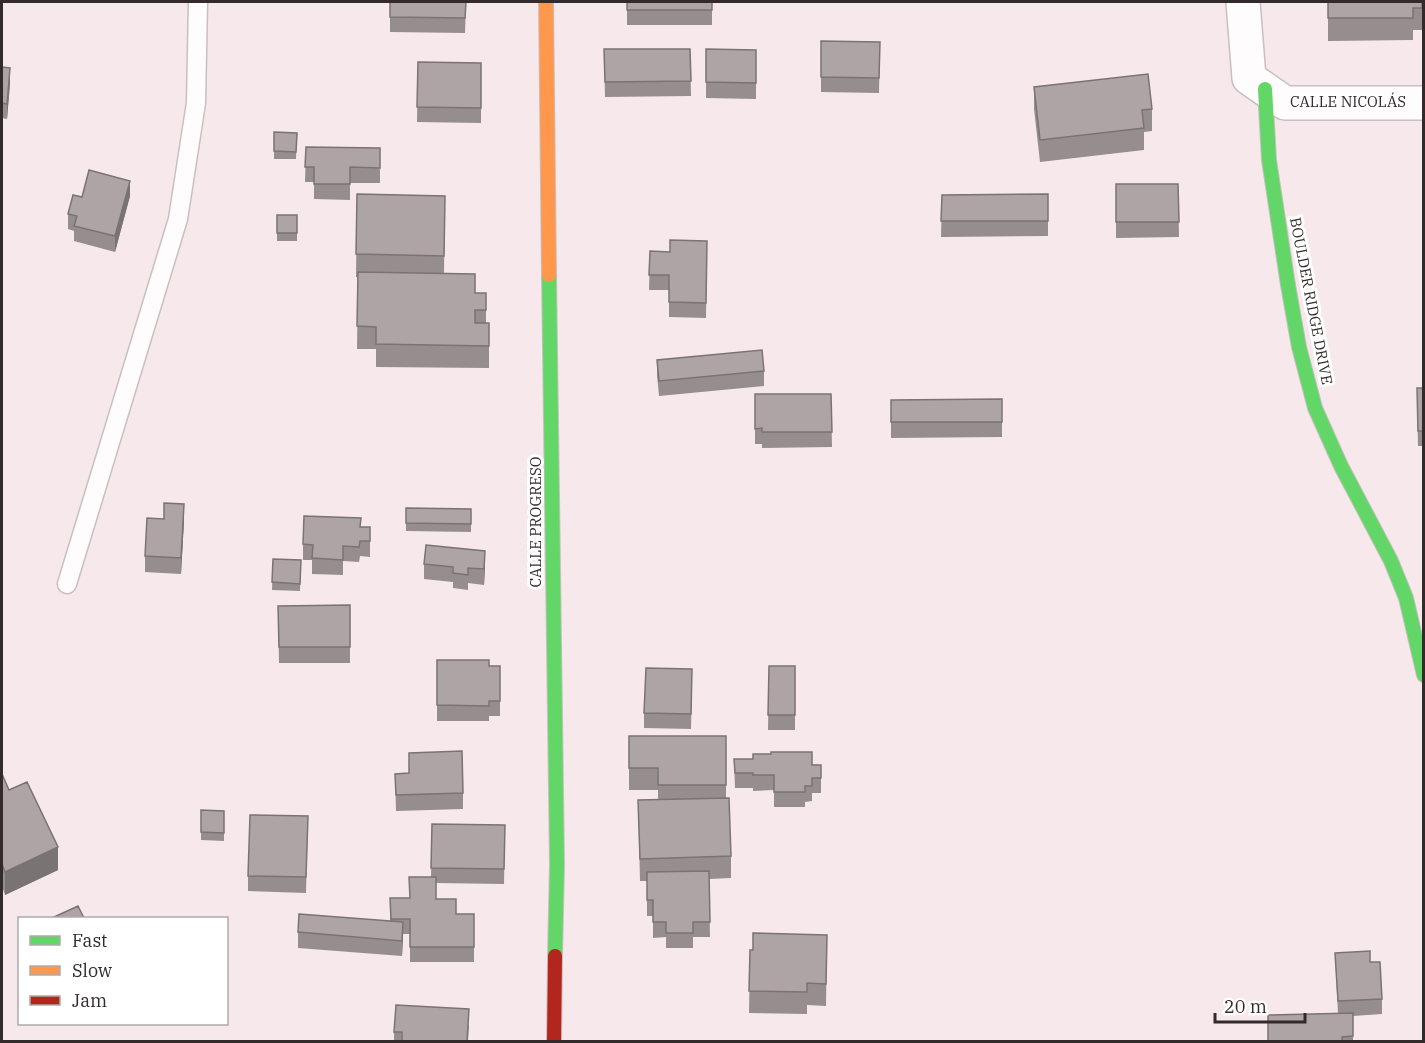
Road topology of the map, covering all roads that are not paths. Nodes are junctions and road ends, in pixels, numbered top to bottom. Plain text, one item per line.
1 (198, 2) edge
2 (546, 2) edge
3 (1243, 2) edge
4 (1265, 89) junction
5 (1424, 103) edge
6 (67, 584) dead end
7 (1424, 675) edge
8 (554, 1041) edge

1 - 6 lane
2 - 8 street, CALLE PROGRESO
3 - 4 street, CALLE NICOLÁS
4 - 5 street, CALLE NICOLÁS
4 - 7 street, BOULDER RIDGE DRIVE

